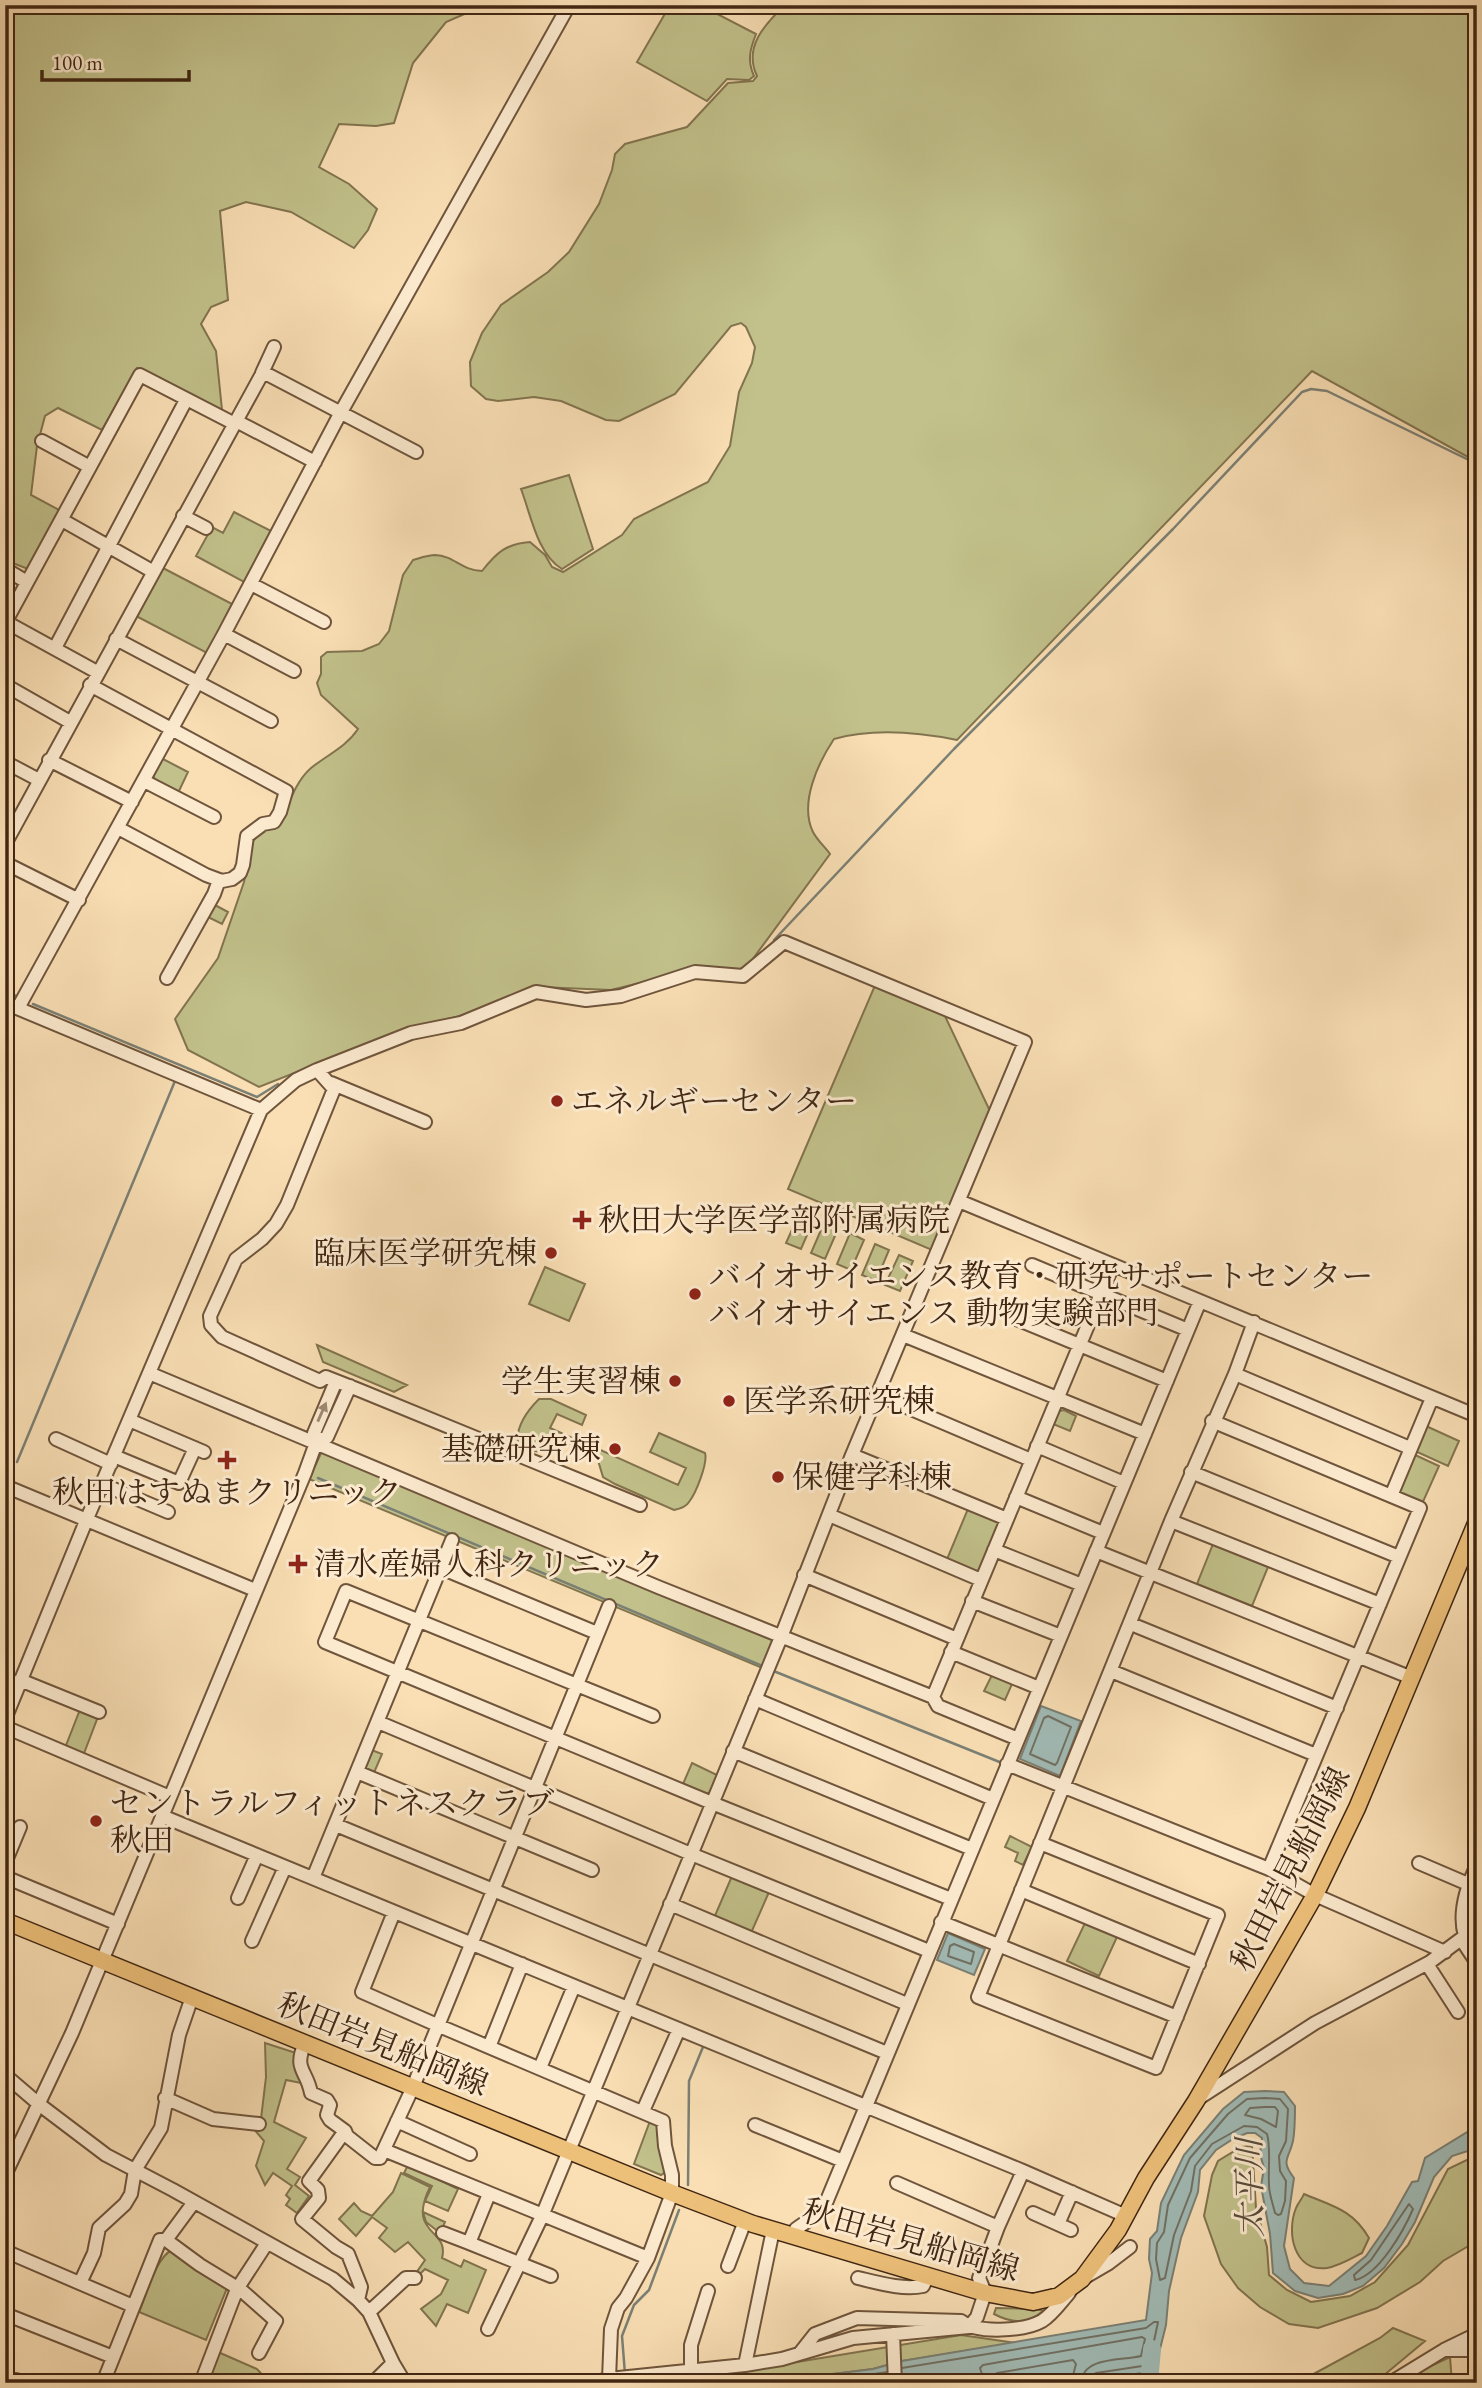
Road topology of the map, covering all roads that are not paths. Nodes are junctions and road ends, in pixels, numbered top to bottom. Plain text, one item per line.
1 (569, 5) edge
2 (274, 347) dead end
3 (262, 373) junction
4 (186, 400) junction
5 (341, 412) junction
6 (236, 423) junction
7 (42, 442) dead end
8 (416, 452) dead end
9 (315, 462) junction
10 (90, 467) junction
11 (183, 516) junction
12 (62, 520) junction
13 (206, 528) dead end
14 (107, 546) junction
15 (5, 569) edge
16 (152, 571) junction
17 (27, 582) junction
18 (250, 584) junction
19 (5, 622) edge
20 (324, 622) dead end
21 (224, 634) junction
22 (116, 639) junction
23 (55, 648) junction
24 (294, 671) dead end
25 (97, 672) junction
26 (198, 681) junction
27 (5, 685) edge
28 (90, 685) junction
29 (271, 721) dead end
30 (70, 722) junction
31 (172, 730) junction
32 (49, 760) junction
33 (5, 762) edge
34 (39, 780) junction
35 (144, 781) junction
36 (132, 802) junction
37 (214, 817) dead end
38 (118, 828) junction
39 (6, 841) edge
40 (5, 863) edge
41 (219, 880) junction
42 (79, 900) junction
43 (167, 978) dead end
44 (5, 1003) edge
45 (19, 1008) junction
46 (317, 1070) junction
47 (331, 1083) junction
48 (261, 1110) junction
49 (425, 1122) dead end
50 (959, 1201) junction
51 (1032, 1265) dead end
52 (1112, 1265) junction
53 (1100, 1294) junction
54 (1200, 1301) junction
55 (1009, 1316) dead end
56 (1254, 1322) junction
57 (1188, 1330) junction
58 (902, 1335) junction
59 (1079, 1345) junction
60 (149, 1373) junction
61 (1235, 1374) junction
62 (336, 1381) junction
63 (1167, 1381) junction
64 (350, 1386) junction
65 (878, 1395) junction
66 (1432, 1398) junction
67 (1056, 1399) junction
68 (1477, 1416) edge
69 (129, 1420) junction
70 (1212, 1422) junction
71 (1145, 1434) junction
72 (56, 1440) dead end
73 (316, 1441) junction
74 (1037, 1446) junction
75 (1410, 1448) junction
76 (852, 1455) junction
77 (113, 1460) junction
78 (1031, 1460) junction
79 (1191, 1472) junction
80 (1124, 1483) junction
81 (102, 1484) junction
82 (5, 1486) edge
83 (1391, 1496) junction
84 (1016, 1497) junction
85 (640, 1505) dead end
86 (168, 1512) dead end
87 (829, 1515) junction
88 (1007, 1519) junction
89 (86, 1521) junction
90 (1171, 1521) junction
91 (1477, 1521) edge
92 (1103, 1533) junction
93 (452, 1540) dead end
94 (994, 1550) junction
95 (1096, 1551) junction
96 (1399, 1557) junction
97 (441, 1568) junction
98 (1150, 1573) junction
99 (804, 1575) junction
100 (981, 1580) junction
101 (1082, 1585) junction
102 (255, 1590) junction
103 (972, 1601) junction
104 (1380, 1604) junction
105 (609, 1606) dead end
106 (420, 1620) junction
107 (1131, 1624) junction
108 (597, 1633) junction
109 (1060, 1636) junction
110 (780, 1637) junction
111 (954, 1646) junction
112 (1359, 1657) junction
113 (399, 1671) junction
114 (1111, 1671) junction
115 (1412, 1678) junction
116 (20, 1680) junction
117 (576, 1685) junction
118 (1039, 1688) junction
119 (933, 1697) junction
120 (755, 1699) junction
121 (1337, 1708) junction
122 (99, 1712) dead end
123 (653, 1716) dead end
124 (5, 1719) edge
125 (378, 1722) junction
126 (5, 1727) edge
127 (554, 1736) junction
128 (1018, 1739) junction
129 (733, 1751) junction
130 (1316, 1755) junction
131 (1007, 1764) junction
132 (357, 1772) junction
133 (534, 1786) junction
134 (1063, 1786) junction
135 (170, 1797) junction
136 (993, 1798) junction
137 (712, 1803) junction
138 (162, 1816) junction
139 (336, 1825) junction
140 (20, 1827) dead end
141 (514, 1837) junction
142 (1040, 1843) junction
143 (972, 1849) junction
144 (691, 1854) junction
145 (257, 1855) junction
146 (5, 1863) edge
147 (1419, 1863) dead end
148 (1477, 1865) edge
149 (285, 1867) junction
150 (1269, 1869) junction
151 (592, 1870) dead end
152 (5, 1877) edge
153 (313, 1878) junction
154 (1468, 1884) junction
155 (492, 1889) junction
156 (1021, 1890) junction
157 (1315, 1895) junction
158 (238, 1898) dead end
159 (951, 1899) junction
160 (670, 1904) junction
161 (394, 1912) junction
162 (5, 1921) edge
163 (941, 1922) junction
164 (118, 1924) junction
165 (1468, 1935) edge
166 (252, 1941) dead end
167 (470, 1942) junction
168 (999, 1945) junction
169 (929, 1951) junction
170 (1445, 1952) junction
171 (650, 1955) junction
172 (102, 1960) junction
173 (1477, 1963) edge
174 (522, 1964) junction
175 (1199, 1964) junction
176 (1427, 1964) junction
177 (574, 1986) junction
178 (192, 1997) junction
179 (907, 2004) junction
180 (628, 2008) junction
181 (1458, 2012) dead end
182 (1177, 2017) junction
183 (437, 2025) junction
184 (679, 2029) junction
185 (305, 2043) junction
186 (489, 2047) junction
187 (887, 2053) junction
188 (540, 2068) junction
189 (5, 2075) edge
190 (412, 2087) junction
191 (594, 2090) junction
192 (165, 2098) junction
193 (1196, 2101) junction
194 (40, 2105) junction
195 (865, 2105) junction
196 (643, 2111) junction
197 (397, 2121) junction
198 (259, 2124) dead end
199 (755, 2125) dead end
200 (345, 2131) junction
201 (384, 2150) junction
202 (569, 2151) junction
203 (470, 2154) dead end
204 (843, 2161) junction
205 (135, 2170) junction
206 (1023, 2171) junction
207 (5, 2175) edge
208 (897, 2183) dead end
209 (1072, 2192) junction
210 (672, 2193) junction
211 (489, 2194) junction
212 (194, 2202) junction
213 (1033, 2213) dead end
214 (542, 2216) junction
215 (1126, 2216) junction
216 (745, 2221) junction
217 (1058, 2224) junction
218 (998, 2227) junction
219 (773, 2230) junction
220 (1072, 2231) dead end
221 (443, 2233) dead end
222 (793, 2236) junction
223 (166, 2240) junction
224 (267, 2243) junction
225 (469, 2243) junction
226 (1130, 2247) dead end
227 (5, 2251) edge
228 (648, 2258) junction
229 (1109, 2263) junction
230 (519, 2264) junction
231 (727, 2266) dead end
232 (551, 2276) dead end
233 (928, 2276) junction
234 (415, 2278) dead end
235 (858, 2278) dead end
236 (1082, 2279) junction
237 (80, 2283) junction
238 (237, 2289) junction
239 (708, 2291) dead end
240 (985, 2293) junction
241 (358, 2300) junction
242 (132, 2306) junction
243 (1056, 2308) junction
244 (369, 2312) junction
245 (5, 2314) edge
246 (969, 2327) junction
247 (488, 2329) dead end
248 (893, 2334) junction
249 (1477, 2334) edge
250 (1444, 2350) junction
251 (259, 2353) dead end
252 (800, 2353) junction
253 (1477, 2353) edge
254 (113, 2357) junction
255 (393, 2363) junction
256 (745, 2365) junction
257 (691, 2371) junction
258 (620, 2378) junction
259 (662, 2378) edge
260 (103, 2383) edge
261 (201, 2383) edge
262 (373, 2383) edge
263 (405, 2383) edge
264 (591, 2383) edge
265 (895, 2383) edge
266 (1390, 2383) edge

1 - 5 street
2 - 3 street
3 - 5 street
3 - 6 street
4 - 6 street
4 - 10 street
4 - 14 street
5 - 8 street
5 - 9 street
6 - 9 street
6 - 11 street
7 - 10 street
9 - 18 street
10 - 12 street
11 - 13 street
11 - 16 street
12 - 14 street
12 - 17 street
14 - 16 street
14 - 23 street
15 - 17 street
16 - 22 street
17 - 19 street
18 - 20 street
18 - 21 street
19 - 23 street
21 - 24 street
21 - 26 street
22 - 25 street
22 - 26 street
23 - 25 street
25 - 28 street
26 - 29 street
26 - 31 street
27 - 30 street
28 - 30 street
28 - 31 street
30 - 32 street
31 - 35 street
31 - 41 street
32 - 34 street
32 - 36 street
33 - 34 street
34 - 39 street
35 - 36 street
35 - 37 street
36 - 38 street
38 - 41 street
38 - 42 street
40 - 42 street
41 - 43 street
42 - 45 street
44 - 45 street
45 - 48 street
46 - 47 street
46 - 48 street
46 - 50 street
47 - 49 street
47 - 62 street
48 - 60 street
50 - 52 street
50 - 58 street
51 - 53 street
52 - 53 street
52 - 54 street
53 - 57 street
53 - 59 street
54 - 56 street
54 - 57 street
55 - 59 street
56 - 61 street
56 - 66 street
57 - 63 street
58 - 65 street
58 - 67 street
59 - 63 street
59 - 67 street
60 - 69 street
60 - 73 street
61 - 70 street
61 - 75 street
62 - 64 street
73 -> 62 street
63 - 71 street
64 - 73 street
64 - 85 street
65 - 76 street
65 - 78 street
66 - 68 street
66 - 75 street
67 - 71 street
67 - 74 street
69 - 77 street
69 - 77 street
70 - 79 street
70 - 83 street
71 - 80 street
72 - 77 street
73 - 102 street
73 - 110 street
74 - 78 street
74 - 80 street
75 - 83 street
76 - 87 street
76 - 88 street
77 - 81 street
78 - 84 street
79 - 90 street
79 - 96 street
80 - 92 street
81 - 86 street
81 - 89 street
82 - 89 street
83 - 96 street
84 - 88 street
84 - 92 street
87 - 99 street
87 - 100 street
88 - 94 street
89 - 102 street
89 - 116 street
90 - 98 street
90 - 104 street
91 - 115 main road, 秋田岩見船岡線
92 - 95 street
93 - 97 street
94 - 100 street
94 - 101 street
95 - 98 street
95 - 101 street
96 - 104 street
97 - 106 street
97 - 108 street
98 - 107 street
98 - 112 street
99 - 110 street
99 - 111 street
100 - 103 street
101 - 109 street
102 - 135 street
103 - 109 street
103 - 111 street
104 - 112 street
105 - 108 street
106 - 113 street
106 - 113 street
106 - 117 street
107 - 114 street
107 - 121 street
108 - 117 street
109 - 118 street
110 - 119 street
110 - 120 street
111 - 118 street
111 - 119 street
112 - 115 street
112 - 121 street
113 - 125 street
113 - 127 street
114 - 130 street
114 - 134 street
115 - 157 main road, 秋田岩見船岡線
116 - 122 street
116 - 124 street
117 - 123 street
117 - 127 street
118 - 128 street
119 - 128 street
120 - 129 street
120 - 136 street
121 - 130 street
125 - 132 street
125 - 133 street
126 - 135 street
127 - 133 street
127 - 137 street
128 - 131 street
129 - 137 street
129 - 143 street
130 - 150 street
131 - 134 street
131 - 136 street
132 - 139 street
132 - 141 street
133 - 141 street
133 - 144 street
134 - 142 street
134 - 150 street
135 - 138 street
136 - 143 street
137 - 144 street
137 - 159 street
138 - 145 street
138 - 164 street
139 - 153 street
139 - 155 street
140 - 146 street
141 - 151 street
141 - 155 street
142 - 156 street
142 - 175 street
143 - 159 street
144 - 160 street
144 - 169 street
145 - 149 street
145 - 158 street
147 - 154 street
148 - 154 street
149 - 153 street
149 - 166 street
150 - 157 street
152 - 164 street
153 - 161 street
154 - 165 street
155 - 167 street
155 - 171 street
156 - 168 street
156 - 175 street
157 - 170 street
157 - 193 main road, 秋田岩見船岡線
159 - 163 street
160 - 171 street
160 - 179 street
161 - 167 street
161 - 183 street
162 - 172 main road, 秋田岩見船岡線
163 - 168 street
163 - 169 street
164 - 172 street
165 - 170 street
165 - 173 street
167 - 174 street
167 - 183 street
168 - 182 street
168 - 182 street
169 - 179 street
170 - 176 street
171 - 180 street
171 - 187 street
172 - 178 main road, 秋田岩見船岡線
172 - 194 street
174 - 177 street
174 - 186 street
175 - 182 street
176 - 181 street
176 - 193 street
177 - 180 street
177 - 188 street
178 - 185 main road, 秋田岩見船岡線
178 - 192 street
179 - 187 street
180 - 184 street
180 - 191 street
183 - 186 street
183 - 190 street
184 - 195 street
184 - 196 street
185 - 190 main road, 秋田岩見船岡線
185 - 200 street
186 - 188 street
187 - 195 street
188 - 191 street
189 - 194 street
190 - 197 street
190 - 202 main road, 秋田岩見船岡線
191 - 196 street
191 - 202 street
192 - 198 street
192 - 205 street
193 - 215 main road, 秋田岩見船岡線
194 - 205 street
194 - 207 street
195 - 204 street
195 - 206 street
196 - 210 street
197 - 201 street
197 - 203 street
199 - 204 street
200 - 201 street
200 - 241 street
201 - 211 street
202 - 210 main road, 秋田岩見船岡線
202 - 214 street
204 - 222 street
205 - 212 street
205 - 237 street
206 - 209 street
206 - 218 street
208 - 218 street
209 - 215 street
209 - 217 street
210 - 216 main road, 秋田岩見船岡線
210 - 228 street
211 - 214 street
211 - 225 street
212 - 223 street
212 - 224 street
213 - 217 street
214 - 228 street
214 - 230 street
215 - 236 main road, 秋田岩見船岡線
216 - 219 main road, 秋田岩見船岡線
216 - 231 street
217 - 220 street
218 - 240 street
219 - 222 main road, 秋田岩見船岡線
219 - 256 street
221 - 225 street
222 - 233 main road, 秋田岩見船岡線
223 - 238 street
223 - 242 street
224 - 238 street
224 - 241 street
225 - 230 street
226 - 229 street
227 - 237 street
228 - 258 street
229 - 236 street
229 - 243 street
230 - 232 street
230 - 247 street
233 - 235 street
233 - 240 main road, 秋田岩見船岡線
234 - 244 street
236 - 240 main road, 秋田岩見船岡線
236 - 243 street
237 - 242 street
238 - 251 street
238 - 261 street
239 - 257 street
240 - 246 street
241 - 244 street
242 - 254 street
243 - 246 street
244 - 255 street
245 - 254 street
246 - 248 street
246 - 252 street
248 - 252 street
248 - 265 street
249 - 250 street
250 - 253 street
250 - 266 street
252 - 256 street
254 - 260 street
255 - 262 street
255 - 263 street
256 - 257 street
257 - 259 street
258 - 259 street
258 - 264 street

